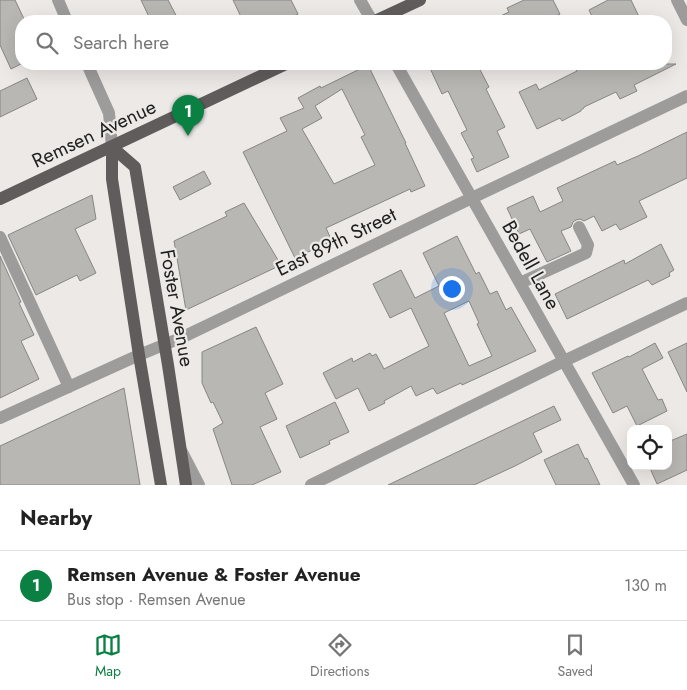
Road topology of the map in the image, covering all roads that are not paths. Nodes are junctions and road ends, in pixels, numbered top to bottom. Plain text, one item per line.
1 (58, 0) edge
2 (360, 0) edge
3 (420, 0) edge
4 (678, 0) edge
5 (65, 15) edge
6 (369, 15) edge
7 (386, 15) edge
8 (687, 20) edge
9 (90, 70) edge
10 (273, 70) edge
11 (399, 70) edge
12 (687, 96) edge
13 (112, 147) junction
14 (472, 198) junction
15 (0, 199) edge
16 (579, 227) dead end
17 (0, 237) edge
18 (520, 283) junction
19 (687, 303) edge
20 (164, 345) junction
21 (139, 355) junction
22 (564, 361) junction
23 (69, 387) junction
24 (0, 418) edge
25 (180, 448) junction
26 (161, 485) edge
27 (186, 485) edge
28 (199, 485) edge
29 (311, 485) edge
30 (634, 485) edge

1 - 5 street
2 - 6 street
3 - 7 main road
4 - 8 street
9 - 13 street
10 - 13 main road, Remsen Avenue
11 - 14 street, Bedell Lane
12 - 14 street, East 89th Street
13 - 15 main road, Remsen Avenue
13 - 20 main road, Foster Avenue
13 - 21 main road
14 - 18 street, Bedell Lane
14 - 20 street, East 89th Street
16 - 18 street
17 - 23 street
18 - 22 street, Bedell Lane
19 - 22 street
20 - 21 street, East 89th Street
20 - 25 main road, Foster Avenue
21 - 23 street, East 89th Street
21 - 26 main road
22 - 29 street
22 - 30 street, Bedell Lane
23 - 24 street, East 89th Street
25 - 27 main road, Foster Avenue
25 - 28 street

